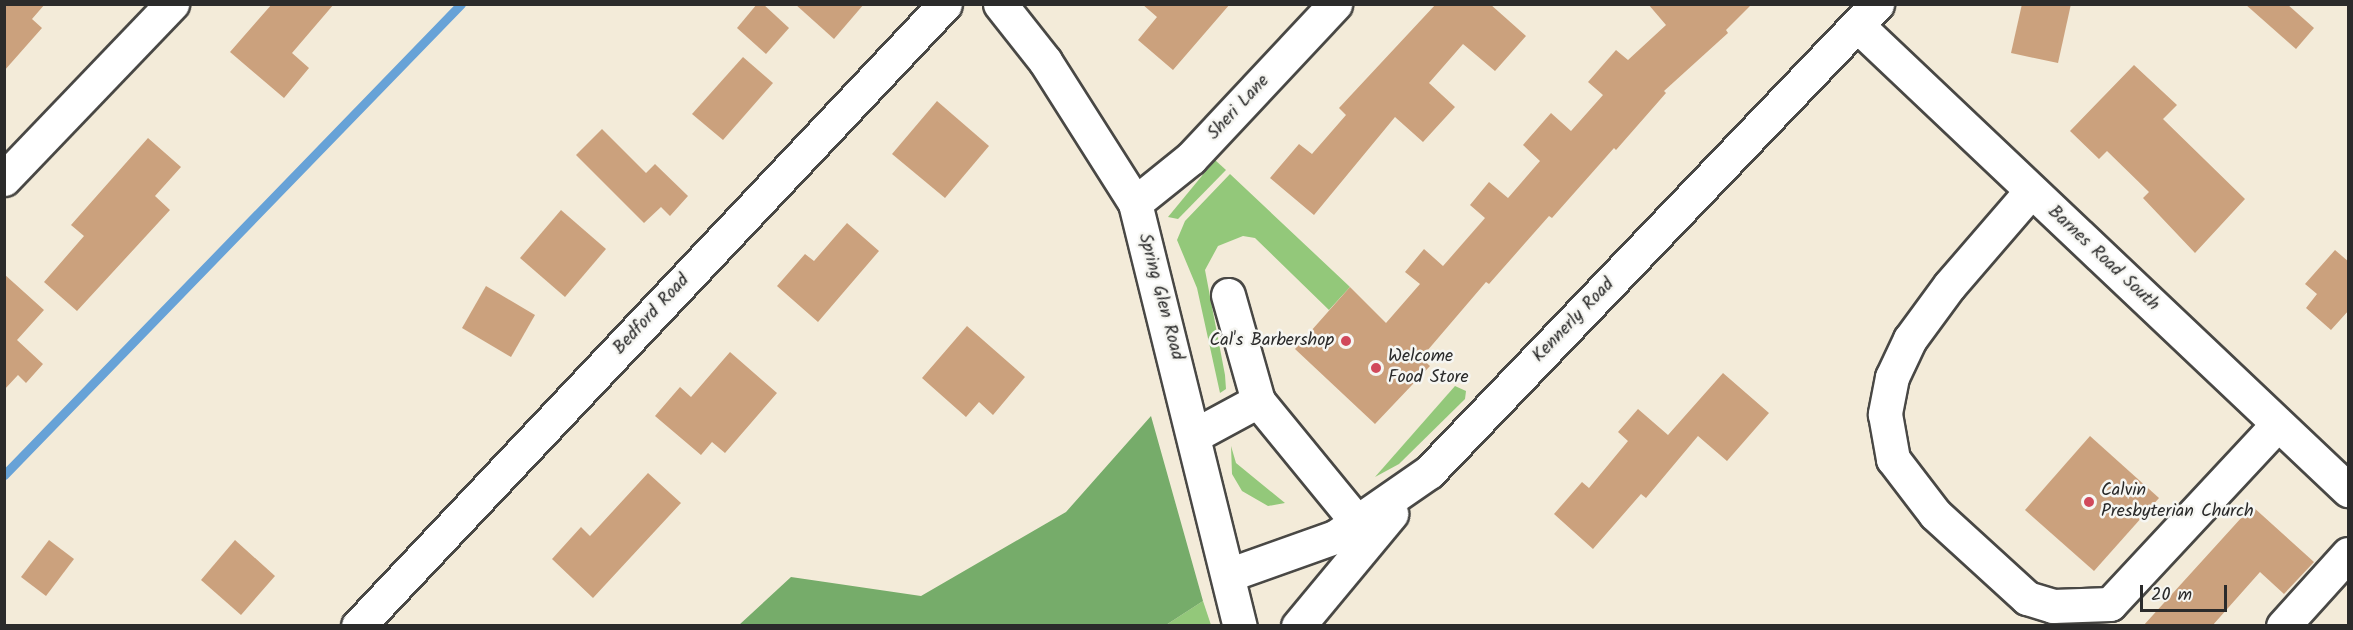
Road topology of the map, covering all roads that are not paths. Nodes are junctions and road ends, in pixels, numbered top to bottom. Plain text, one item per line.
1 (172, 4) edge
2 (945, 4) edge
3 (1000, 4) edge
4 (1335, 4) edge
5 (1868, 15) edge
6 (4, 180) edge
7 (2031, 191) junction
8 (1135, 203) junction
9 (1228, 295) dead end
10 (1258, 401) junction
11 (2277, 425) junction
12 (1195, 435) junction
13 (1422, 478) junction
14 (2349, 490) edge
15 (1358, 523) junction
16 (2349, 554) edge
17 (1228, 575) junction
18 (358, 626) edge
19 (1240, 626) edge
20 (1298, 626) edge
21 (2283, 626) edge

1 - 6 street
2 - 18 street, Bedford Road
3 - 8 street, Spring Glen Road
4 - 8 street, Sheri Lane
5 - 7 street, Barnes Road South
5 - 13 street, Kennerly Road
7 - 11 street, Barnes Road South
7 - 11 street
8 - 12 street, Spring Glen Road
9 - 10 street
10 - 12 street
10 - 15 street
11 - 14 street, Barnes Road South
12 - 17 street, Spring Glen Road
13 - 15 street, Kennerly Road
13 - 20 street
15 - 17 street, Kennerly Road
16 - 21 street
17 - 19 street, Spring Glen Road

